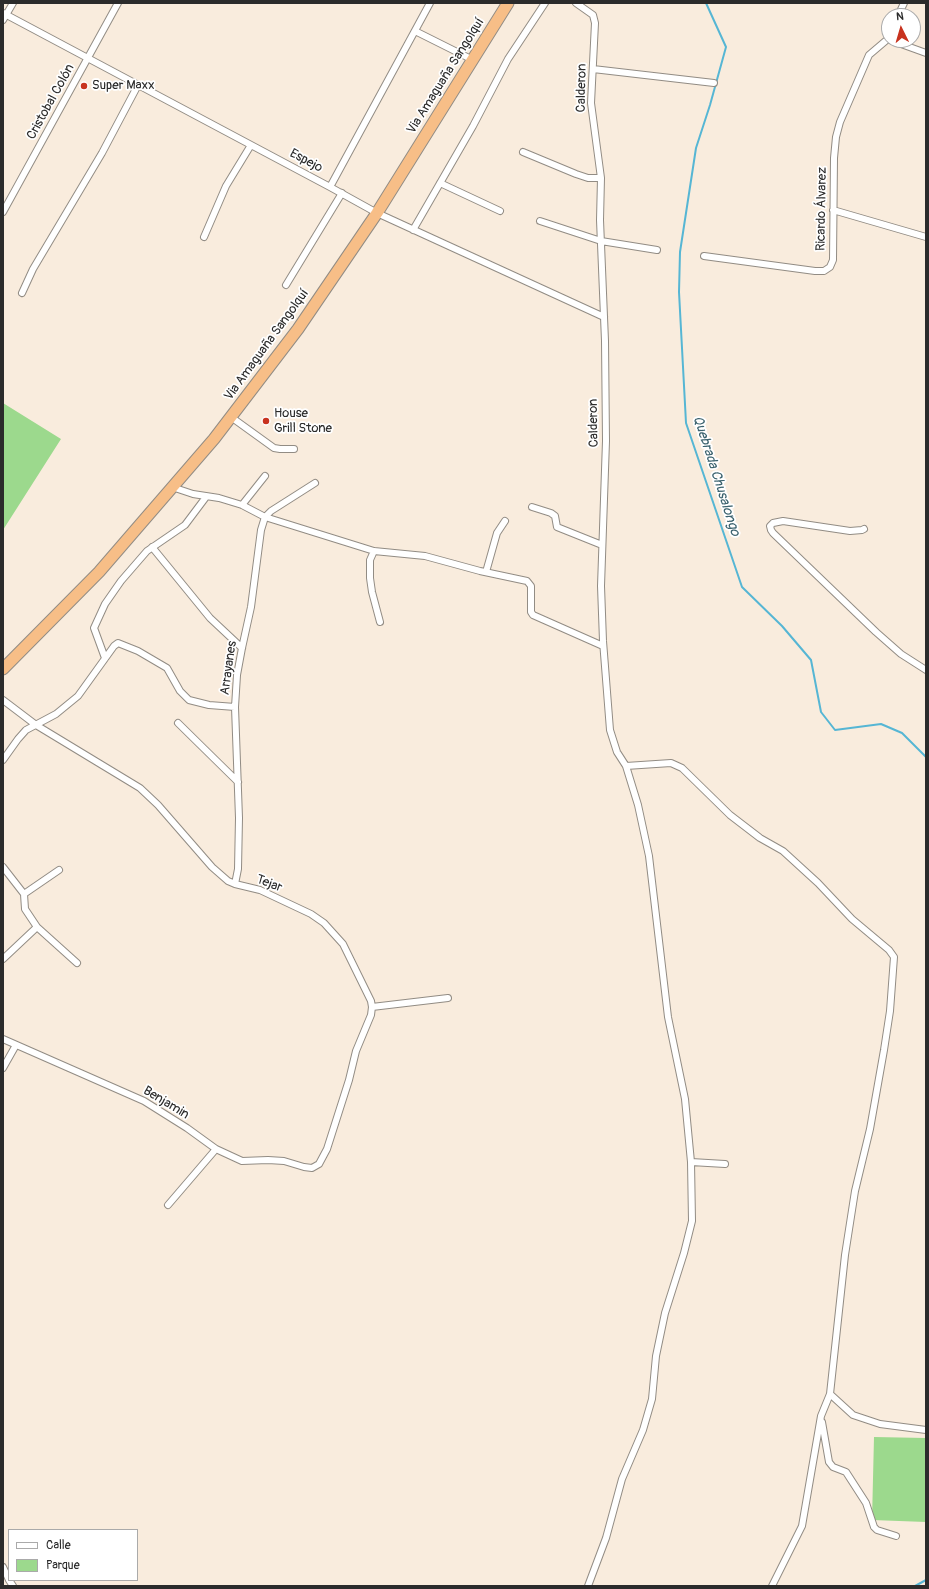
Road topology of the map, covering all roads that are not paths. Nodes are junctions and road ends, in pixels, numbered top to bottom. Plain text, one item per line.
1 (13, 3) edge
2 (118, 3) edge
3 (430, 3) edge
4 (508, 3) edge
5 (545, 3) edge
6 (576, 3) edge
7 (4, 16) edge
8 (415, 31) junction
9 (881, 44) edge
10 (913, 48) edge
11 (926, 53) edge
12 (87, 59) junction
13 (473, 60) junction
14 (593, 69) junction
15 (714, 83) dead end
16 (138, 85) junction
17 (251, 145) junction
18 (523, 152) dead end
19 (601, 178) junction
20 (440, 183) junction
21 (330, 187) junction
22 (342, 193) junction
23 (833, 210) junction
24 (500, 211) dead end
25 (3, 212) edge
26 (377, 213) junction
27 (540, 221) dead end
28 (414, 230) junction
29 (204, 236) dead end
30 (926, 237) edge
31 (601, 241) junction
32 (657, 250) dead end
33 (704, 256) dead end
34 (286, 286) dead end
35 (22, 293) dead end
36 (604, 317) junction
37 (231, 417) junction
38 (294, 449) dead end
39 (265, 476) dead end
40 (315, 484) dead end
41 (172, 487) junction
42 (206, 496) junction
43 (242, 505) junction
44 (532, 507) dead end
45 (265, 517) junction
46 (505, 521) dead end
47 (864, 529) dead end
48 (602, 545) junction
49 (152, 547) junction
50 (374, 551) junction
51 (486, 572) junction
52 (380, 622) dead end
53 (603, 646) junction
54 (242, 648) junction
55 (105, 658) junction
56 (3, 669) edge
57 (926, 670) edge
58 (3, 700) edge
59 (235, 707) junction
60 (178, 723) dead end
61 (36, 725) junction
62 (3, 760) edge
63 (626, 766) junction
64 (238, 782) junction
65 (3, 867) edge
66 (59, 870) dead end
67 (235, 884) junction
68 (24, 894) junction
69 (37, 926) junction
70 (3, 959) edge
71 (77, 963) dead end
72 (448, 998) dead end
73 (372, 1007) junction
74 (3, 1039) edge
75 (16, 1045) junction
76 (3, 1068) edge
77 (216, 1149) junction
78 (692, 1162) junction
79 (725, 1164) dead end
80 (168, 1205) dead end
81 (830, 1394) junction
82 (821, 1416) junction
83 (926, 1430) edge
84 (896, 1536) dead end
85 (3, 1567) edge
86 (8, 1578) edge
87 (588, 1586) edge
88 (772, 1586) edge

1 - 7 street
2 - 12 street, Cristobal Colón
3 - 8 street
4 - 13 highway, Via Amaguaña Sangolquí
5 - 20 street
6 - 14 street, Calderon
7 - 12 street, Espejo
8 - 13 street
8 - 21 street
9 - 23 street, Ricardo Álvarez
10 - 11 street, Ricardo Álvarez
12 - 16 street, Espejo
12 - 25 street, Cristobal Colón
13 - 26 highway, Via Amaguaña Sangolquí
14 - 15 street
14 - 19 street, Calderon
16 - 17 street, Espejo
16 - 35 street
17 - 21 street, Espejo
17 - 29 street
18 - 19 street
19 - 31 street, Calderon
20 - 24 street
20 - 28 street
21 - 22 street, Espejo
22 - 26 street, Espejo
22 - 34 street
23 - 30 street
23 - 33 street, Ricardo Álvarez
26 - 28 street, Espejo
26 - 37 highway, Via Amaguaña Sangolquí
27 - 31 street
28 - 36 street, Espejo
31 - 32 street
31 - 36 street, Calderon
36 - 48 street, Calderon
37 - 38 street
37 - 41 highway, Via Amaguaña Sangolquí
39 - 43 street
40 - 45 street
41 - 42 street
41 - 56 highway, Via Amaguaña Sangolquí
42 - 43 street
42 - 49 street
43 - 45 street
44 - 48 street
45 - 50 street
45 - 54 street, Arrayanes
46 - 51 street
47 - 57 street
48 - 53 street, Calderon
49 - 54 street
49 - 55 street
50 - 51 street
50 - 52 street
51 - 53 street
53 - 63 street, Calderon
54 - 59 street, Arrayanes
55 - 59 street
55 - 61 street
58 - 61 street, Tejar
59 - 64 street, Arrayanes
60 - 64 street
61 - 62 street
61 - 67 street, Tejar
63 - 78 street, Calderon
63 - 81 street
64 - 67 street, Arrayanes
65 - 68 street
66 - 68 street
67 - 73 street, Tejar
68 - 69 street
69 - 70 street
69 - 71 street
72 - 73 street
73 - 77 street, Benjamin
74 - 75 street, Benjamin
75 - 76 street
75 - 77 street, Benjamin
77 - 80 street
78 - 79 street
78 - 87 street, Calderon
81 - 82 street
81 - 83 street
82 - 84 street
82 - 88 street
85 - 86 street

